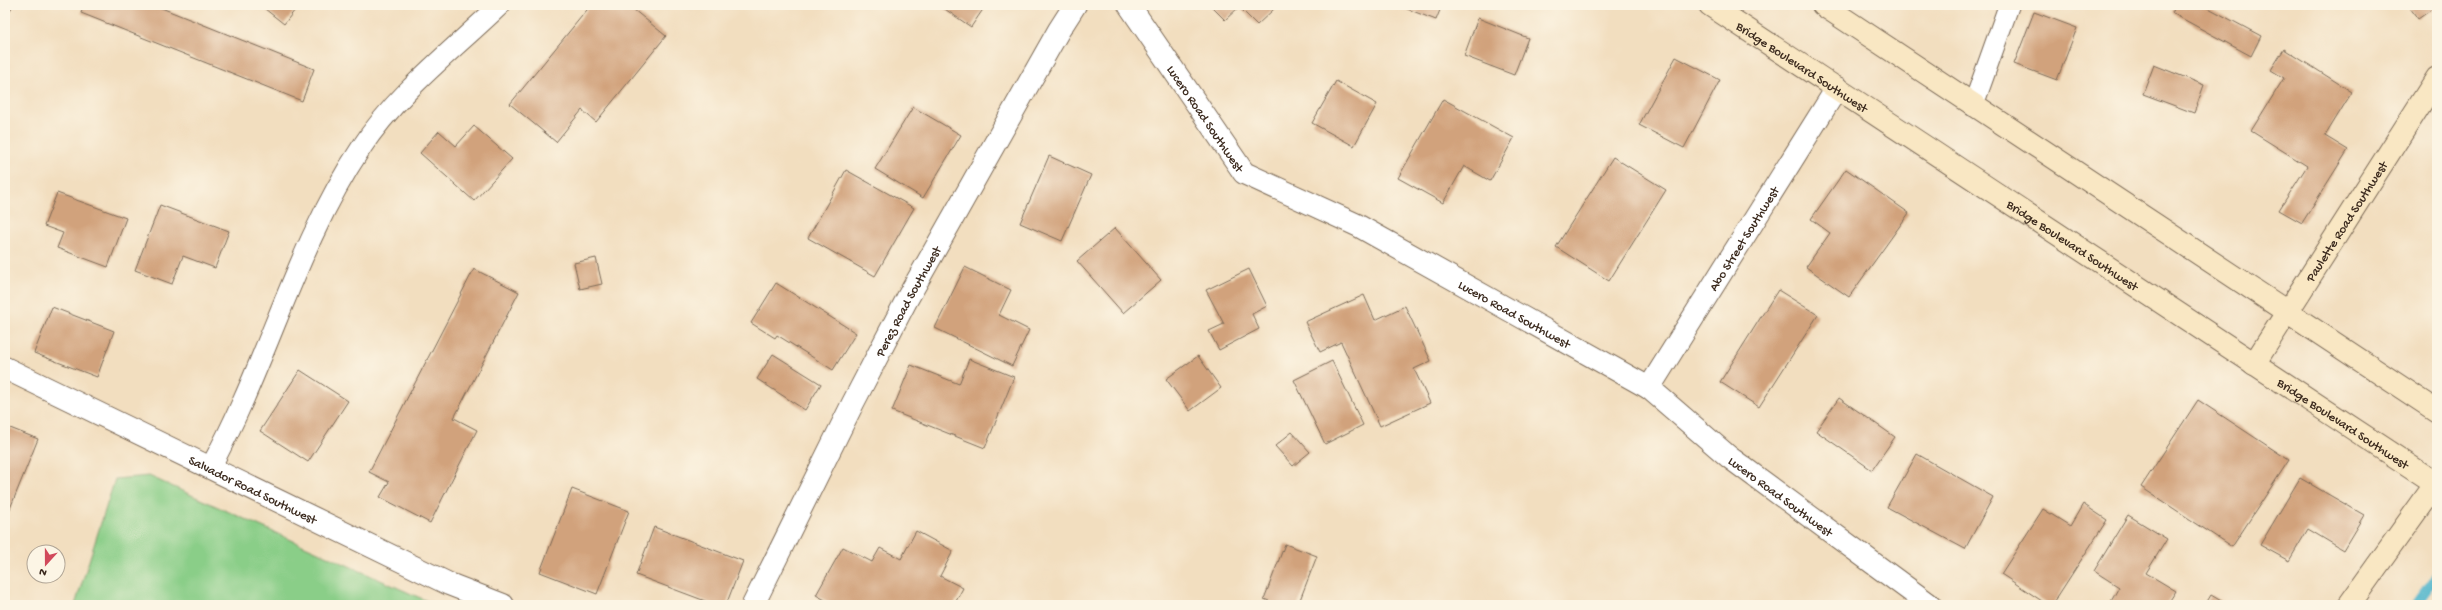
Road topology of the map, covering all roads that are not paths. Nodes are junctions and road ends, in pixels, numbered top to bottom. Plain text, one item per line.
1 (500, 5) edge
2 (1075, 5) edge
3 (1129, 5) edge
4 (1710, 5) edge
5 (1824, 5) edge
6 (2009, 5) edge
7 (2437, 78) edge
8 (1837, 88) junction
9 (1973, 106) junction
10 (2287, 313) junction
11 (2254, 364) junction
12 (5, 368) edge
13 (1648, 388) junction
14 (2437, 411) edge
15 (210, 468) junction
16 (2437, 483) edge
17 (503, 605) edge
18 (753, 605) edge
19 (1930, 605) edge
20 (2349, 605) edge

1 - 15 lane
2 - 18 street, Perez Road Southwest
3 - 13 street, Lucero Road Southwest
4 - 8 main road, Bridge Boulevard Southwest
5 - 9 main road
6 - 9 lane
7 - 10 main road, Paulette Road Southwest
8 - 11 main road, Bridge Boulevard Southwest
8 - 13 street, Abo Street Southwest
9 - 10 main road
10 - 11 main road, Paulette Road Southwest
10 - 14 main road
11 - 16 main road, Bridge Boulevard Southwest
12 - 15 street, Salvador Road Southwest
13 - 19 street, Lucero Road Southwest
15 - 17 street, Salvador Road Southwest
16 - 20 main road

